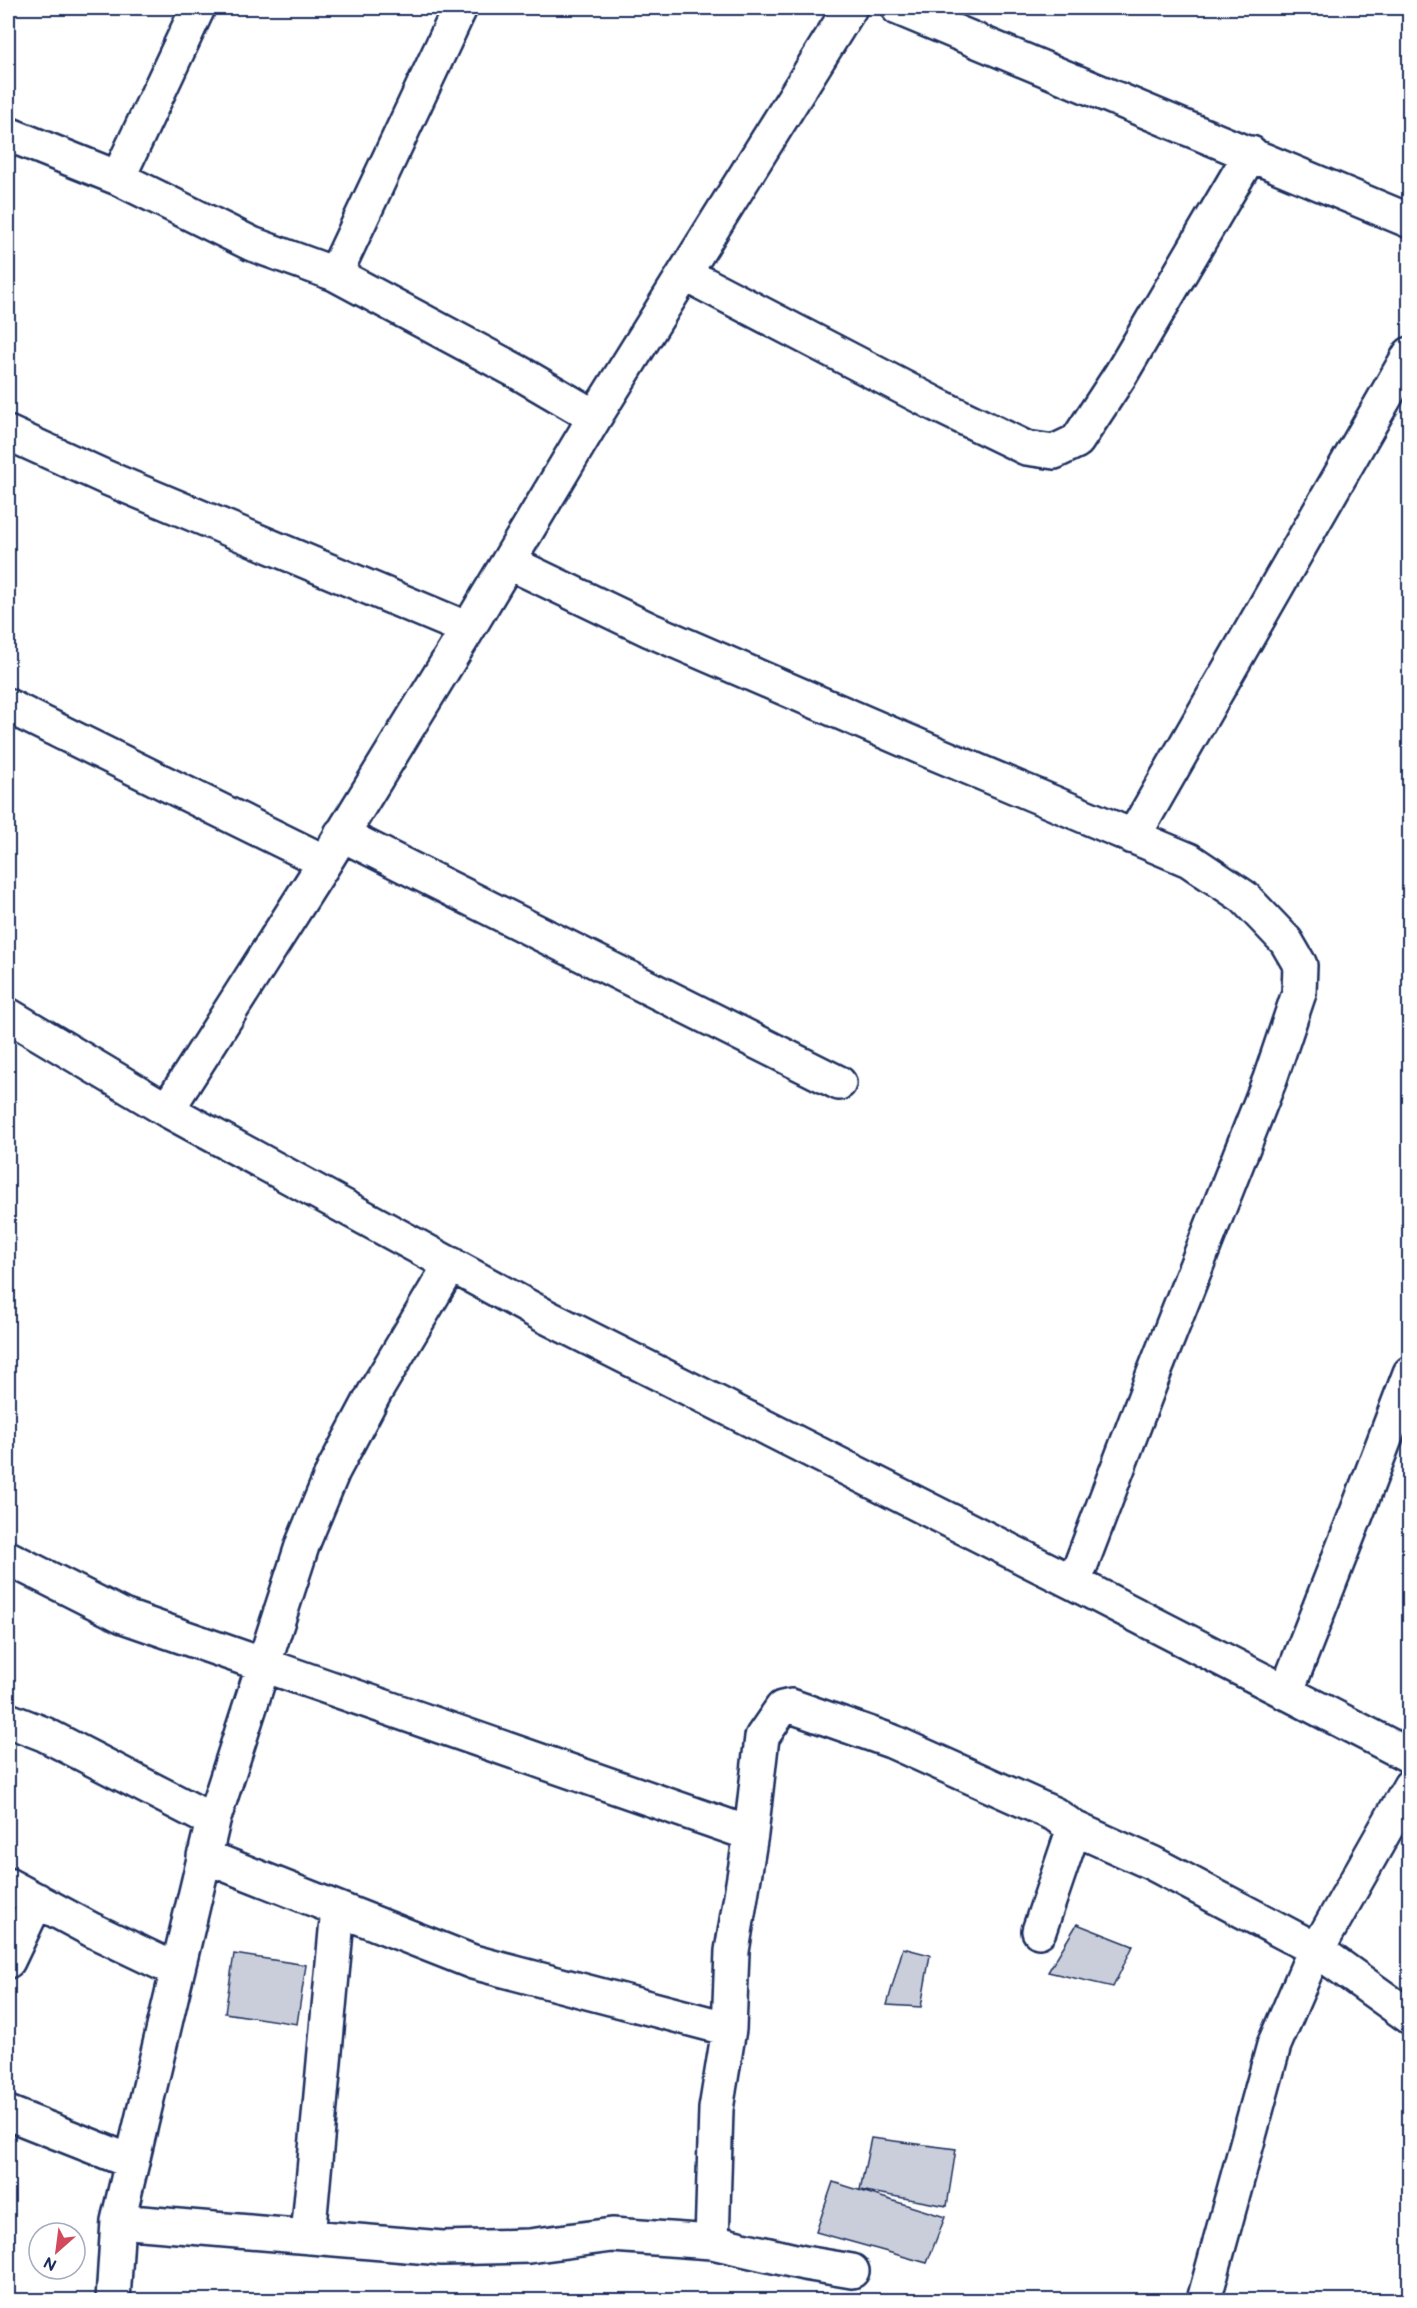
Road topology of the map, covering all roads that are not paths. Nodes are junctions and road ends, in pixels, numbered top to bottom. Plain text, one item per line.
1 (198, 8) edge
2 (460, 8) edge
3 (850, 8) edge
4 (898, 8) edge
5 (8, 134) edge
6 (1251, 153) junction
7 (118, 178) junction
8 (1410, 221) edge
9 (685, 273) junction
10 (335, 274) junction
11 (1410, 354) edge
12 (595, 417) junction
13 (8, 433) edge
14 (508, 562) junction
15 (468, 629) junction
16 (8, 706) edge
17 (341, 834) junction
18 (1133, 837) junction
19 (325, 862) junction
20 (8, 1016) edge
21 (839, 1083) dead end
22 (168, 1110) junction
23 (451, 1264) junction
24 (1410, 1373) edge
25 (8, 1558) edge
26 (1074, 1583) junction
27 (264, 1664) junction
28 (1286, 1693) junction
29 (8, 1720) edge
30 (1410, 1756) edge
31 (1410, 1786) edge
32 (213, 1821) junction
33 (1074, 1828) junction
34 (751, 1834) junction
35 (204, 1856) junction
36 (8, 1885) edge
37 (37, 1900) junction
38 (338, 1909) junction
39 (1040, 1931) dead end
40 (1317, 1950) junction
41 (8, 1960) edge
42 (176, 1970) junction
43 (1410, 2017) edge
44 (729, 2029) junction
45 (8, 2113) edge
46 (132, 2162) junction
47 (118, 2221) junction
48 (308, 2237) junction
49 (712, 2242) junction
50 (852, 2271) dead end
51 (113, 2301) edge
52 (1204, 2301) edge

1 - 7 street
2 - 10 street
3 - 9 street
4 - 6 street
5 - 7 street
6 - 8 street
6 - 9 street
7 - 10 street
9 - 12 street
10 - 12 street
11 - 18 street
12 - 14 street
13 - 15 street
14 - 15 street
14 - 18 street
15 - 17 street
16 - 19 street
17 - 19 street
17 - 21 street
18 - 26 street
19 - 22 street
20 - 22 street
22 - 23 street
23 - 26 street
23 - 27 street
24 - 28 street
25 - 27 street
26 - 28 street
27 - 32 street
27 - 34 street
28 - 30 street
29 - 32 street
31 - 40 street
32 - 35 street
33 - 34 street
33 - 39 street
33 - 40 street
34 - 44 street
35 - 38 street
35 - 42 street
36 - 37 street
37 - 41 street
37 - 42 street
38 - 44 street
38 - 48 street
40 - 43 street
40 - 52 street
42 - 46 street
44 - 49 street
45 - 46 street
46 - 47 street
47 - 48 street
47 - 51 street
48 - 49 street
49 - 50 street

